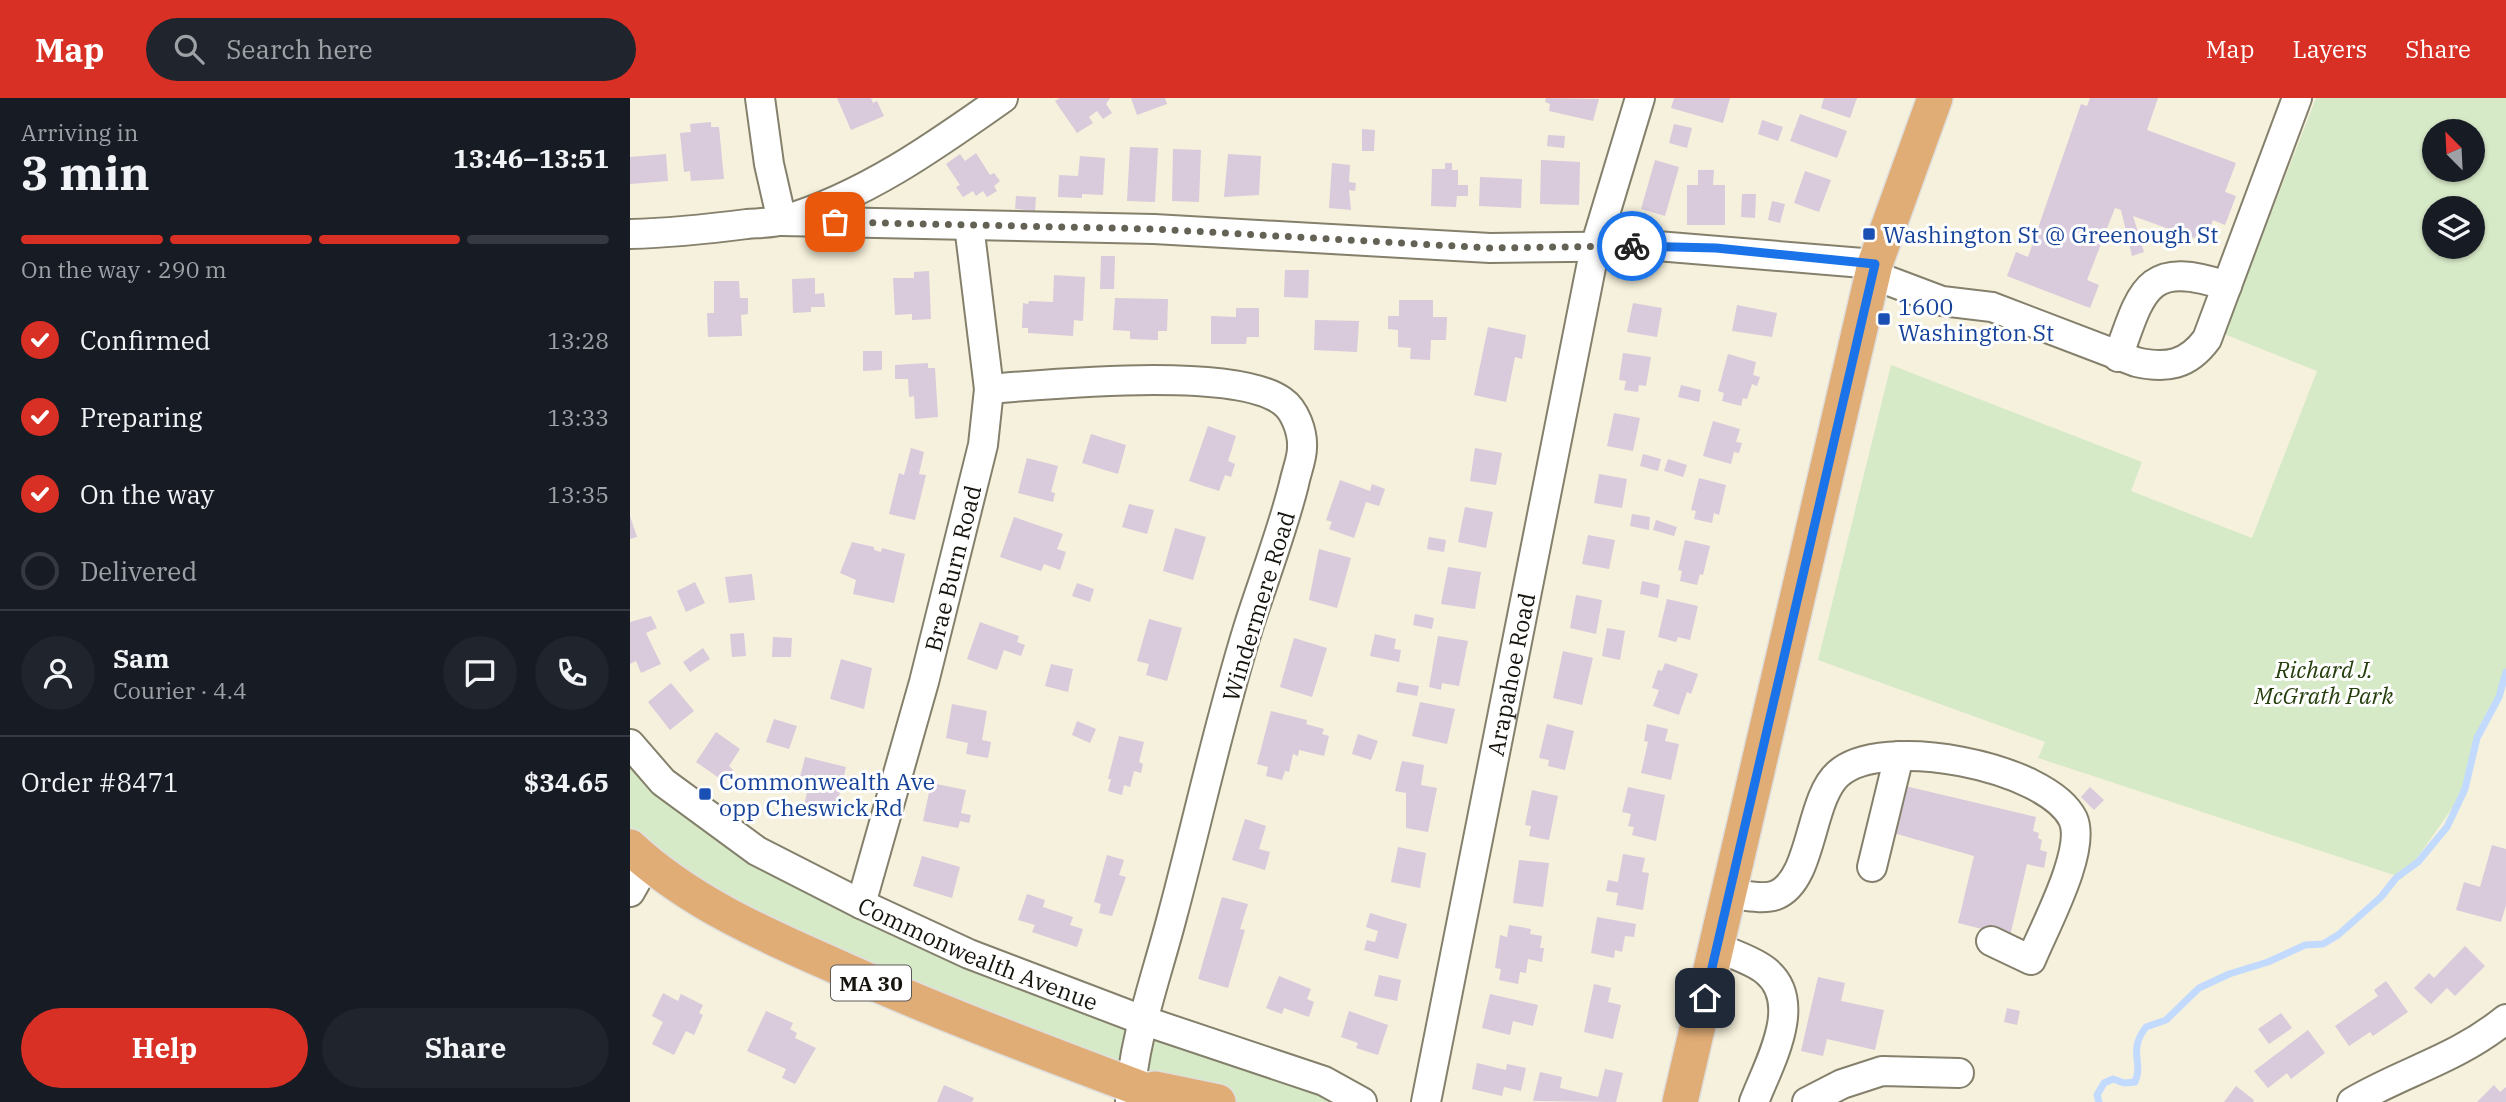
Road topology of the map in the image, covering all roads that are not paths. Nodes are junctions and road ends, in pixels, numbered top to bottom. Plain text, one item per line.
1 (760, 98) edge
2 (1003, 98) edge
3 (1640, 98) edge
4 (1935, 98) edge
5 (2297, 98) edge
6 (782, 221) junction
7 (969, 225) junction
8 (630, 234) edge
9 (1595, 247) junction
10 (1874, 269) junction
11 (2227, 286) junction
12 (2118, 357) junction
13 (989, 388) junction
14 (630, 744) edge
15 (1899, 756) junction
16 (638, 854) edge
17 (1871, 867) dead end
18 (630, 892) edge
19 (1728, 894) junction
20 (861, 904) junction
21 (1991, 941) dead end
22 (1717, 947) junction
23 (2506, 1019) edge
24 (1146, 1021) junction
25 (1959, 1073) dead end
26 (1130, 1093) edge
27 (1176, 1102) edge
28 (1218, 1102) edge
29 (1362, 1102) edge
30 (1426, 1102) edge
31 (1680, 1102) edge
32 (1754, 1102) edge
33 (1807, 1102) edge
34 (2352, 1102) edge

1 - 6 street
2 - 6 street
3 - 9 street, Arapahoe Road
4 - 10 main road
5 - 11 street
6 - 7 street
6 - 8 street
7 - 9 street
7 - 13 street, Brae Burn Road
9 - 10 street
9 - 30 street, Arapahoe Road
10 - 12 street
10 - 19 main road
11 - 12 street
11 - 12 street
13 - 20 street, Brae Burn Road
13 - 24 street, Windermere Road
14 - 20 street, Commonwealth Avenue
15 - 17 street
15 - 19 street
15 - 21 street
16 - 18 street
16 - 26 main road, MA 30
19 - 22 main road
20 - 24 street, Commonwealth Avenue
22 - 31 main road
22 - 32 street
23 - 34 street
24 - 26 street, Windermere Road
24 - 29 street, Commonwealth Avenue
25 - 33 street
26 - 27 main road, MA 30
26 - 28 main road, MA 30

